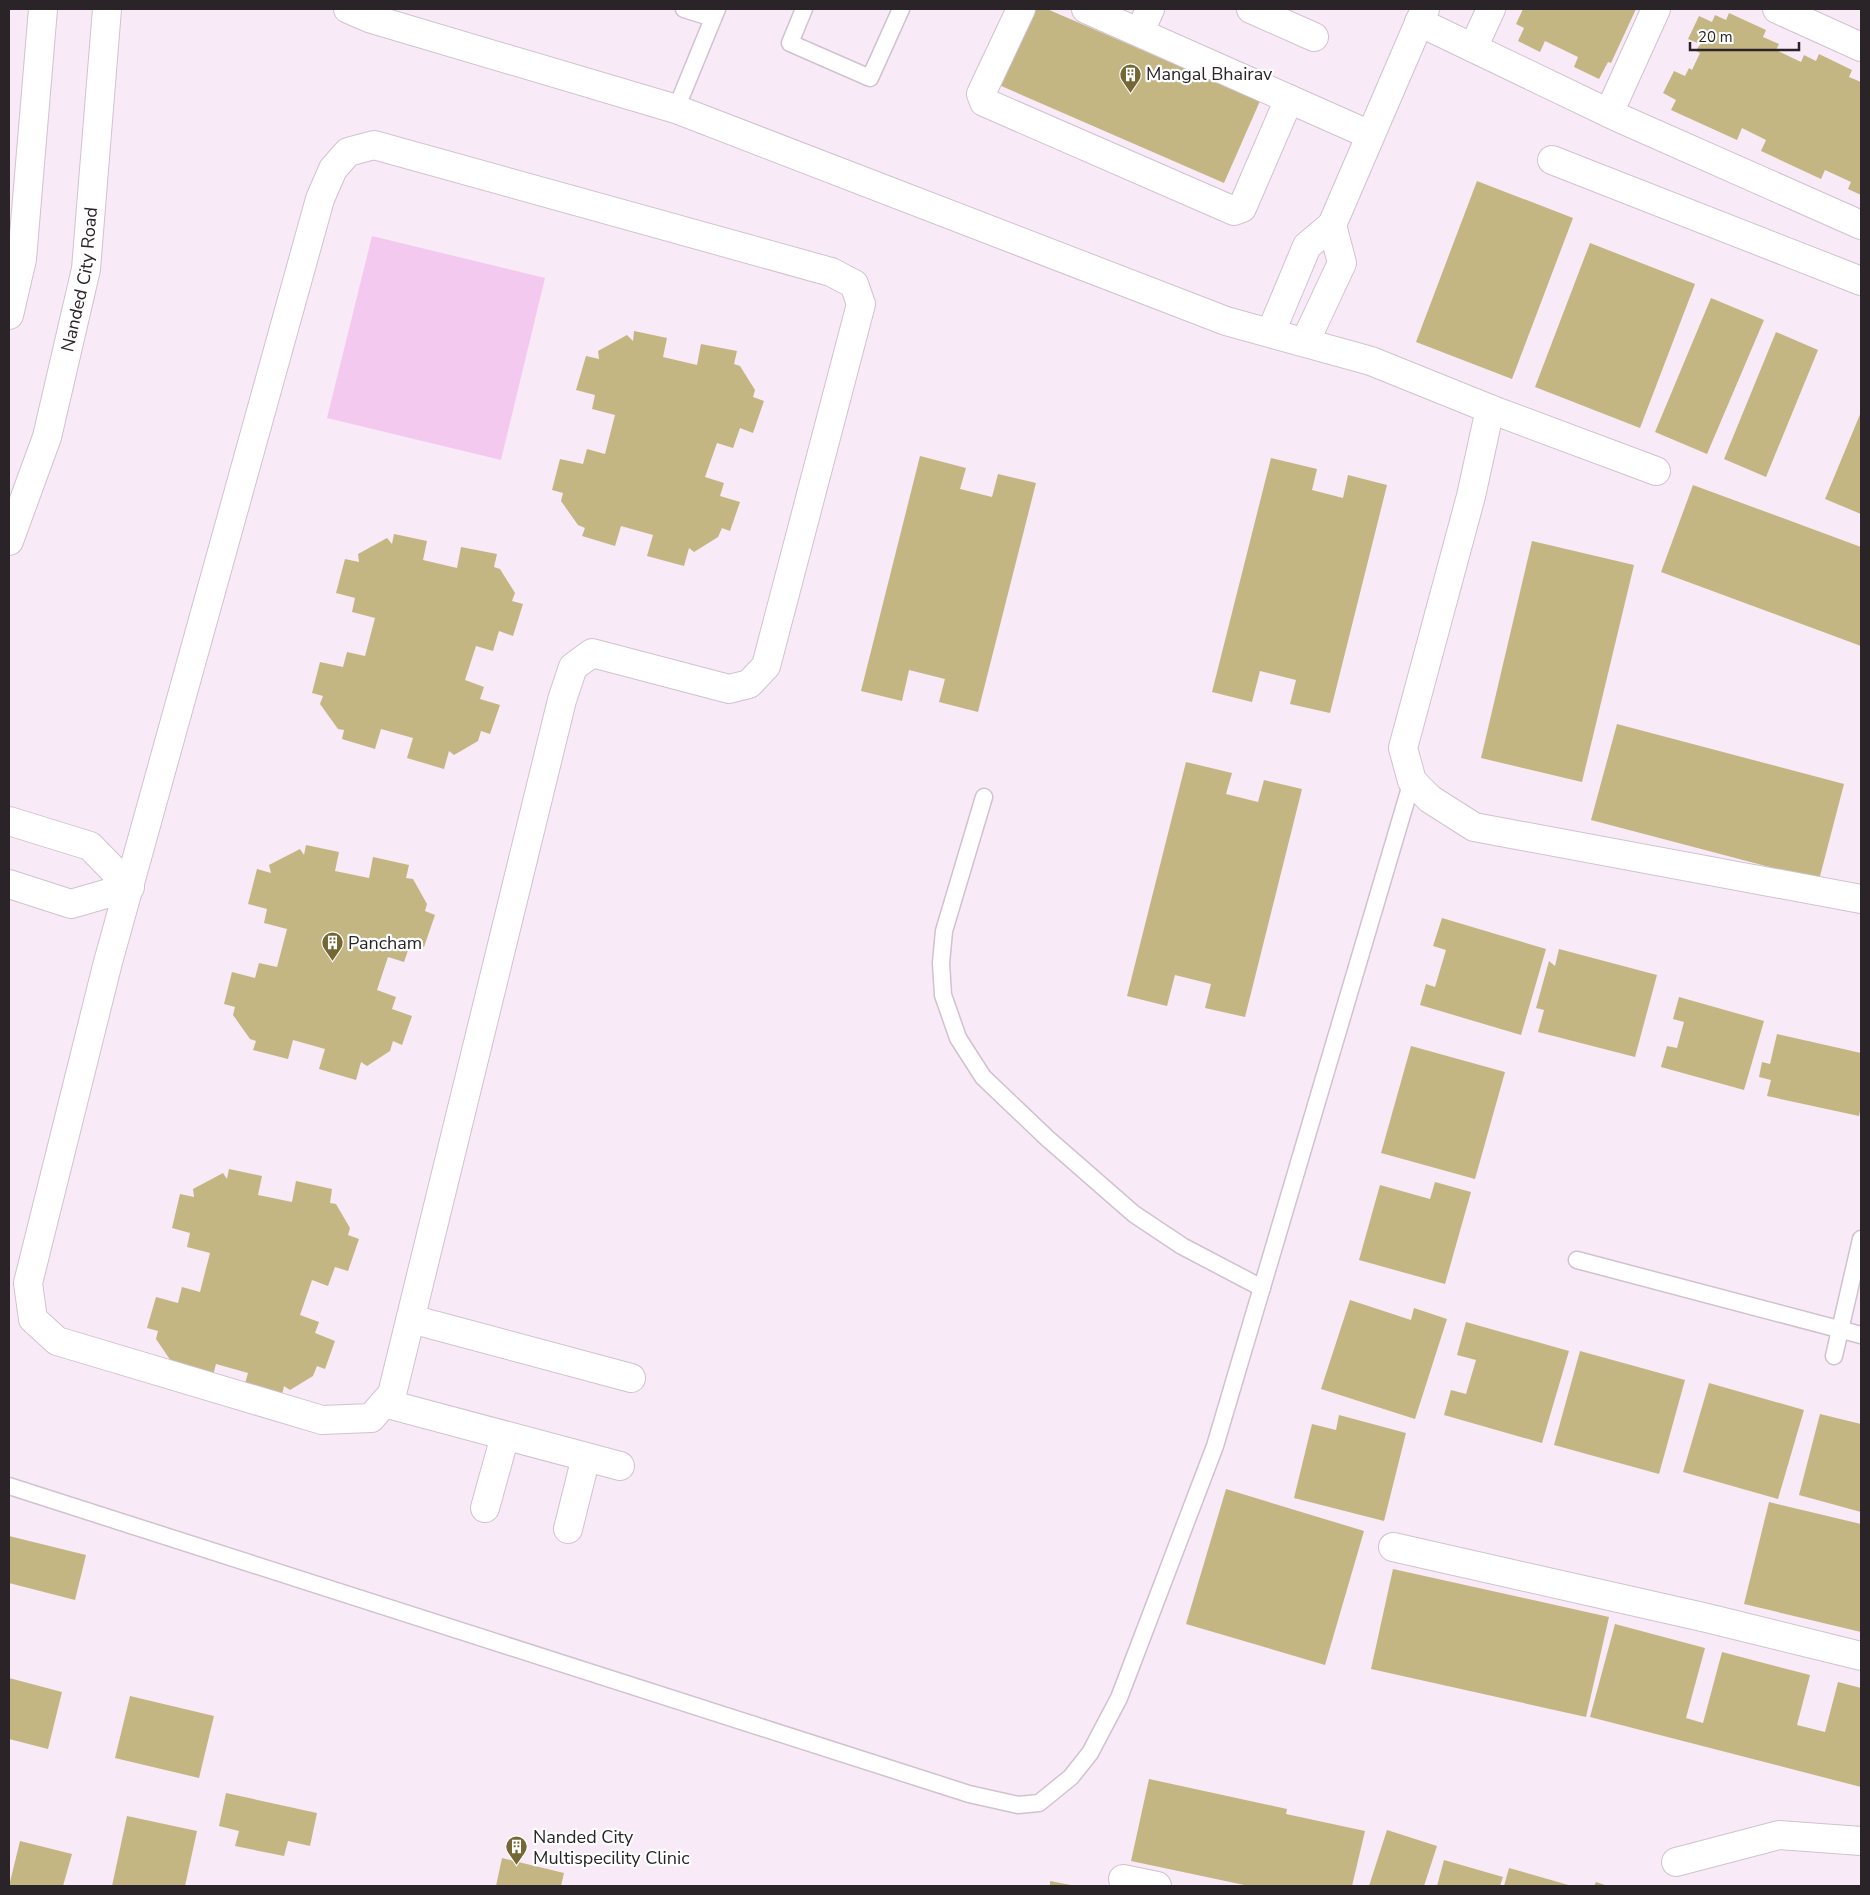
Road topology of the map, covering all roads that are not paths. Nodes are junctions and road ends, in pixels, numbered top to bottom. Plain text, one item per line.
1 (42, 9) edge
2 (107, 9) edge
3 (348, 9) edge
4 (684, 9) edge
5 (804, 9) edge
6 (901, 9) edge
7 (1021, 9) edge
8 (1086, 9) edge
9 (1251, 9) edge
10 (1491, 9) edge
11 (1656, 9) edge
12 (1777, 9) edge
13 (715, 13) edge
14 (1422, 15) edge
15 (1145, 20) edge
16 (1314, 37) dead end
17 (1861, 47) edge
18 (1474, 48) junction
19 (1289, 99) junction
20 (676, 109) junction
21 (1609, 113) junction
22 (1370, 135) junction
23 (1552, 160) dead end
24 (1332, 225) junction
25 (1861, 225) edge
26 (1861, 281) edge
27 (9, 315) edge
28 (1270, 332) junction
29 (1306, 342) junction
30 (1490, 409) junction
31 (1656, 470) dead end
32 (9, 541) edge
33 (1412, 781) junction
34 (984, 797) dead end
35 (9, 821) edge
36 (9, 884) edge
37 (130, 887) junction
38 (1861, 899) edge
39 (1861, 1240) edge
40 (1576, 1260) dead end
41 (1262, 1288) junction
42 (411, 1319) junction
43 (1841, 1330) junction
44 (1861, 1335) edge
45 (1834, 1356) dead end
46 (630, 1378) dead end
47 (384, 1403) junction
48 (505, 1436) junction
49 (586, 1457) junction
50 (620, 1466) dead end
51 (9, 1486) edge
52 (485, 1508) dead end
53 (568, 1529) dead end
54 (1393, 1547) dead end
55 (1861, 1656) edge
56 (1861, 1841) edge
57 (1676, 1862) dead end
58 (1123, 1879) dead end
59 (1157, 1886) edge

1 - 27 street
2 - 32 street, Nanded City Road
3 - 20 street
4 - 13 lane
5 - 6 lane
7 - 19 street
8 - 15 street
9 - 16 street
10 - 18 street
11 - 21 street
12 - 17 street
13 - 20 lane
14 - 18 street
14 - 22 street
15 - 19 street
18 - 21 street
19 - 22 street
20 - 28 street
21 - 25 street
22 - 24 street
23 - 26 street
24 - 28 street
24 - 29 street
28 - 29 street
29 - 30 street
30 - 31 street
30 - 33 street
33 - 38 street
33 - 41 lane
34 - 41 lane
35 - 37 street
36 - 37 street
37 - 42 street
37 - 47 street
39 - 43 lane
40 - 43 lane
41 - 51 lane
42 - 46 street
42 - 47 street
43 - 44 lane
43 - 45 lane
47 - 48 street
48 - 49 street
48 - 52 street
49 - 50 street
49 - 53 street
54 - 55 street
56 - 57 street
58 - 59 street

